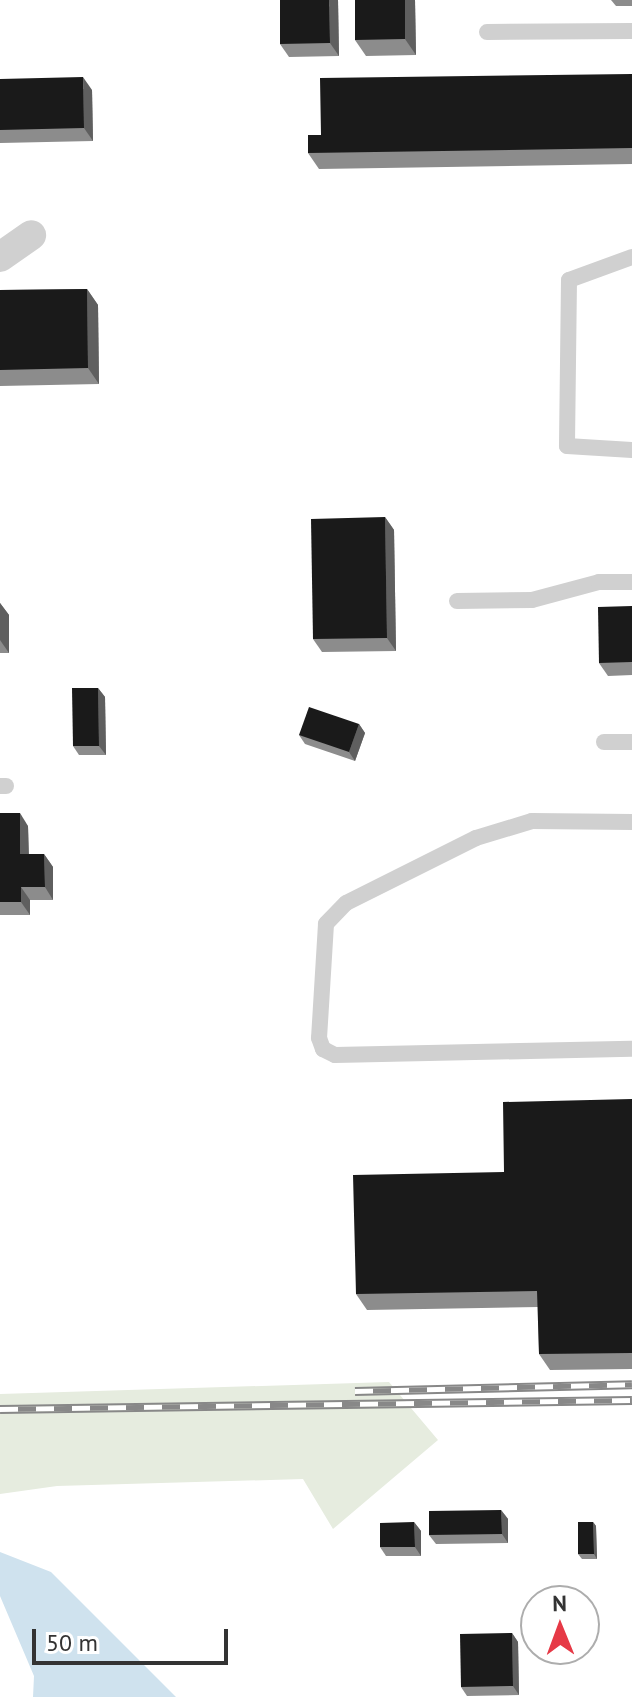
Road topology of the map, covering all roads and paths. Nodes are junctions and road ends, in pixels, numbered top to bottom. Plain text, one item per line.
1 (632, 31) edge
2 (487, 32) dead end
3 (31, 235) dead end
4 (0, 257) edge
5 (632, 257) edge
6 (632, 450) edge
7 (632, 582) edge
8 (457, 601) dead end
9 (604, 742) dead end
10 (632, 742) edge
11 (632, 822) edge
12 (632, 1049) edge

1 - 2 lane
3 - 4 street
5 - 6 lane
7 - 8 lane
9 - 10 lane
11 - 12 lane

